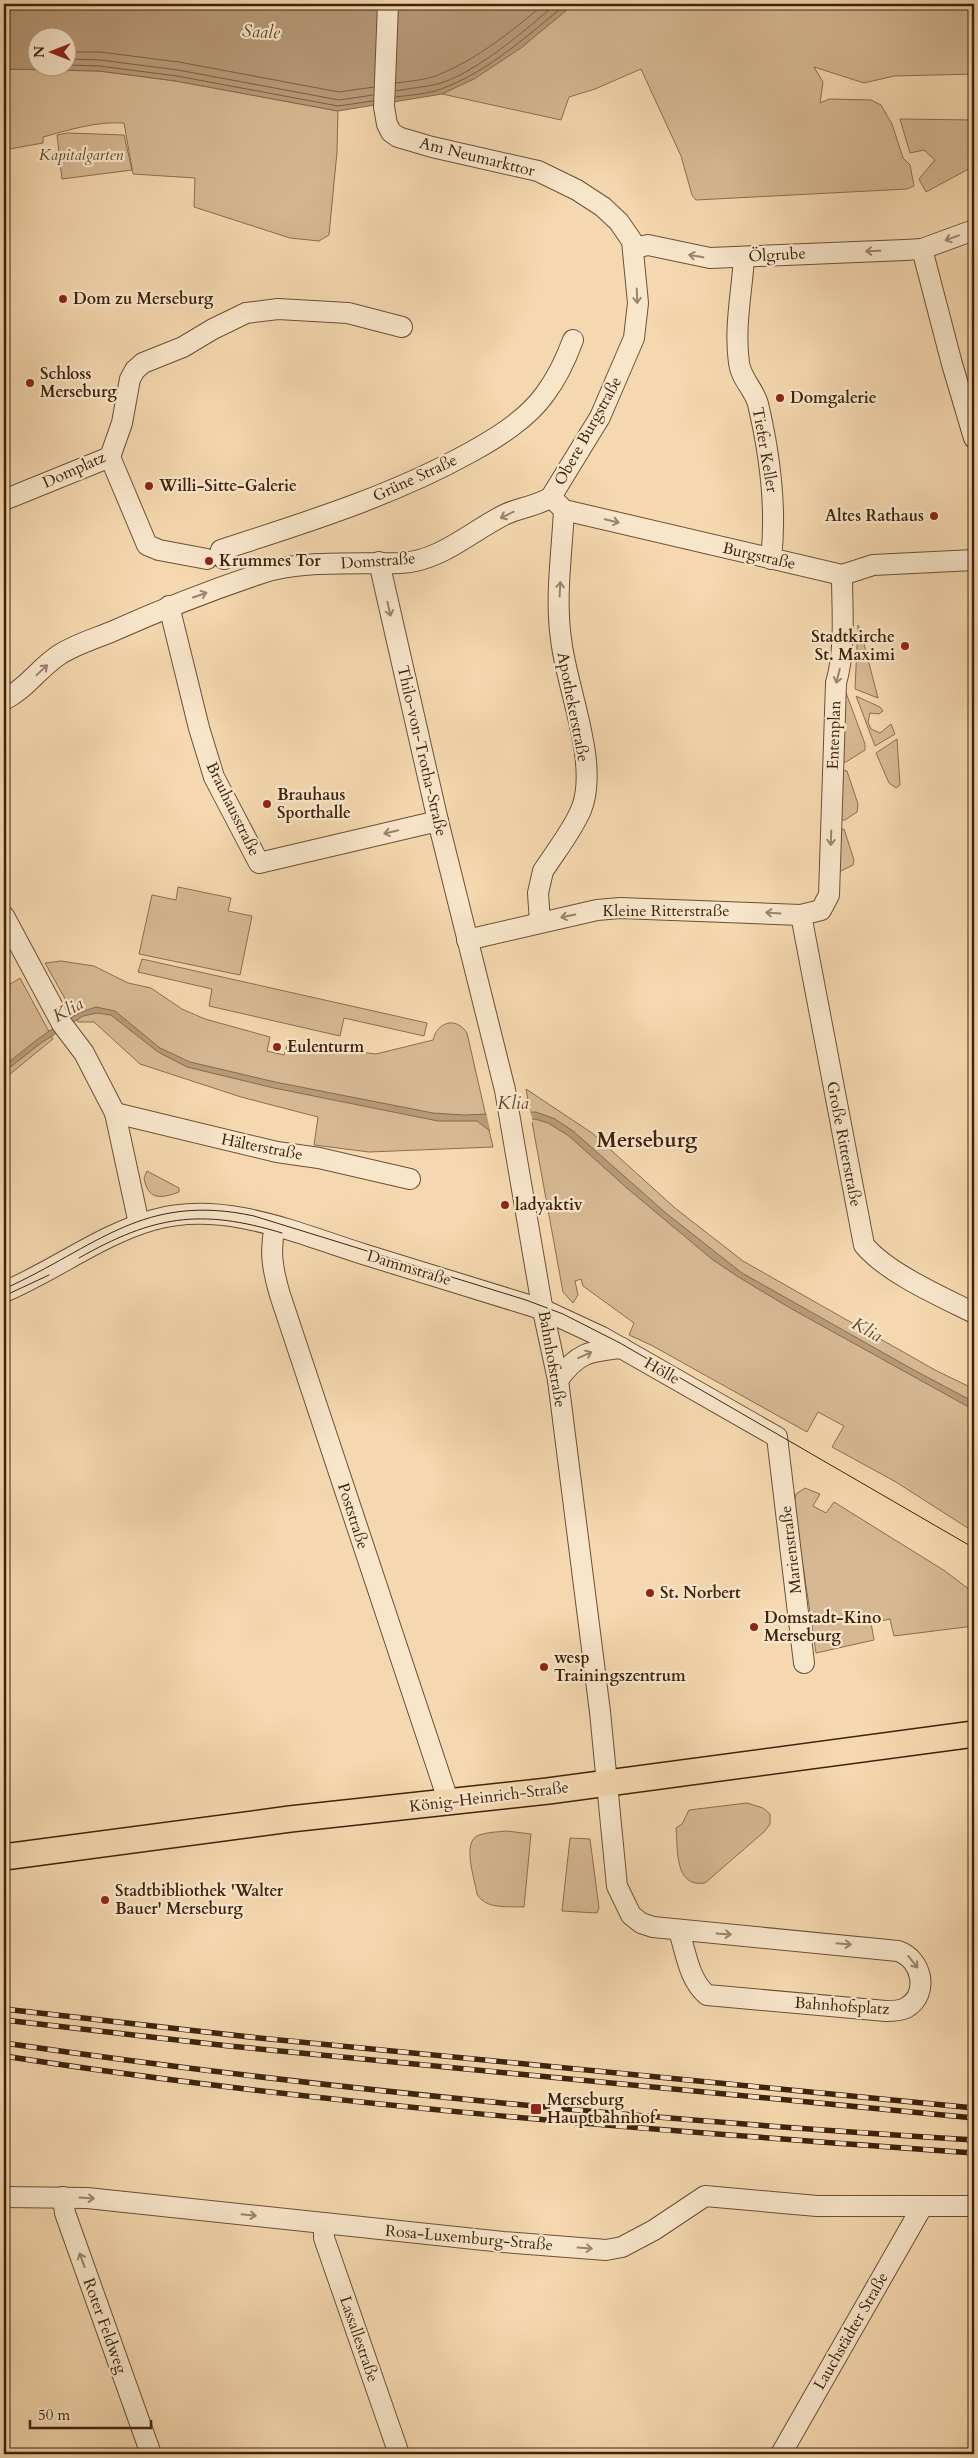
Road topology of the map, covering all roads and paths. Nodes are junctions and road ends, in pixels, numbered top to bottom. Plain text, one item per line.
1 (388, 4) edge
2 (974, 230) edge
3 (634, 248) junction
4 (922, 249) junction
5 (744, 257) junction
6 (402, 327) dead end
7 (573, 340) dead end
8 (974, 438) edge
9 (110, 456) junction
10 (4, 500) edge
11 (558, 503) junction
12 (214, 559) junction
13 (771, 559) junction
14 (974, 560) edge
15 (379, 562) junction
16 (842, 575) junction
17 (231, 584) junction
18 (169, 606) junction
19 (4, 700) edge
20 (438, 821) junction
21 (829, 895) joint
22 (801, 915) junction
23 (4, 916) edge
24 (540, 922) junction
25 (467, 940) junction
26 (115, 1113) junction
27 (410, 1179) dead end
28 (139, 1224) junction
29 (275, 1227) junction
30 (4, 1292) edge
31 (544, 1310) junction
32 (974, 1313) edge
33 (622, 1348) junction
34 (558, 1380) junction
35 (777, 1437) joint
36 (804, 1663) dead end
37 (974, 1734) edge
38 (606, 1782) junction
39 (449, 1803) junction
40 (4, 1857) edge
41 (679, 1931) junction
42 (4, 2197) edge
43 (63, 2197) junction
44 (974, 2206) edge
45 (922, 2207) junction
46 (324, 2223) junction
47 (151, 2454) edge
48 (399, 2454) edge
49 (781, 2454) edge

1 - 3 street, Am Neumarkttor
2 -> 4 street, Ölgrube
5 -> 3 street, Ölgrube
3 -> 11 street, Obere Burgstraße
4 -> 5 street, Ölgrube
4 - 8 street
5 - 13 street, Tiefer Keller
6 - 9 street, Domplatz
7 - 12 street, Grüne Straße
9 - 10 street, Domplatz
9 - 12 street
11 -> 13 street, Burgstraße
11 -> 15 street, Domstraße
24 -> 11 street, Apothekerstraße
12 - 17 street
13 - 16 street, Burgstraße
14 - 16 street
15 - 17 street, Domstraße
15 -> 20 street, Thilo-von-Trotha-Straße
16 -> 21 street, Entenplan
18 -> 17 street
19 -> 18 street
20 -> 18 street, Brauhausstraße
20 - 25 street, Thilo-von-Trotha-Straße
21 - 22 street, Kleine Ritterstraße
22 -> 24 street, Kleine Ritterstraße
22 - 32 street, Große Ritterstraße
23 - 26 street
24 - 25 street, Kleine Ritterstraße
25 - 31 street, Bahnhofstraße
26 - 27 street, Hälterstraße
26 - 28 street
28 - 29 street, Dammstraße
28 - 30 street, Dammstraße
29 - 31 street, Dammstraße
29 - 39 street, Poststraße
31 - 33 street, Hölle
31 - 34 street, Bahnhofstraße
34 -> 33 street
33 - 35 street, Hölle
34 - 38 street, Bahnhofstraße
35 - 36 street, Marienstraße
37 - 38 main road, König-Heinrich-Straße
38 - 39 main road, König-Heinrich-Straße
38 - 41 street, Bahnhofsplatz
39 - 40 main road, König-Heinrich-Straße
41 -> 41 street, Bahnhofsplatz
42 - 43 street, Rosa-Luxemburg-Straße
43 -> 46 street, Rosa-Luxemburg-Straße
47 -> 43 street, Roter Feldweg
44 - 45 street, Rosa-Luxemburg-Straße
46 -> 45 street, Rosa-Luxemburg-Straße
45 - 49 street, Lauchstädter Straße
46 - 48 street, Lassallestraße

